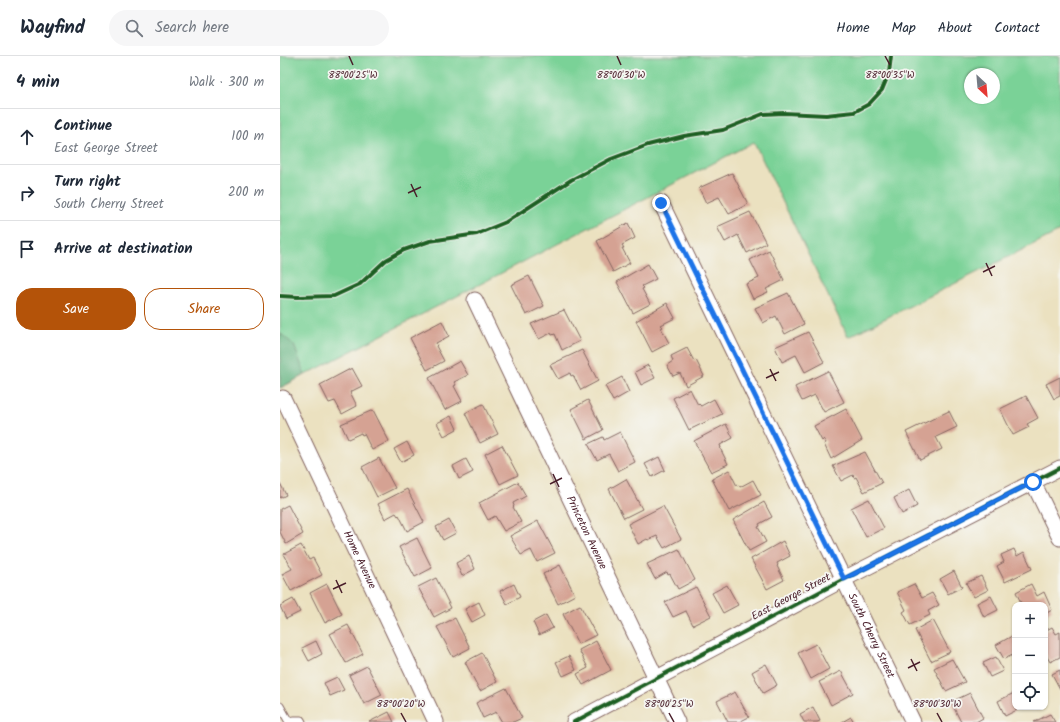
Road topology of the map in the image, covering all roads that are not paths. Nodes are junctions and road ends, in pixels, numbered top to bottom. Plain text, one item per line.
1 (661, 203) dead end
2 (475, 300) dead end
3 (283, 398) dead end
4 (1060, 468) edge
5 (1033, 482) junction
6 (1060, 538) edge
7 (844, 579) junction
8 (656, 678) junction
9 (280, 706) edge
10 (289, 722) edge
11 (302, 722) edge
12 (436, 722) edge
13 (574, 722) edge
14 (677, 722) edge
15 (913, 722) edge

1 - 7 street, South Cherry Street
2 - 8 street, Princeton Avenue
3 - 12 street, Home Avenue
4 - 5 street, East George Street
5 - 6 street
5 - 7 street, East George Street
7 - 8 street, East George Street
7 - 15 street, South Cherry Street
8 - 13 street, East George Street
8 - 14 street, Princeton Avenue
9 - 10 lane
10 - 11 lane

